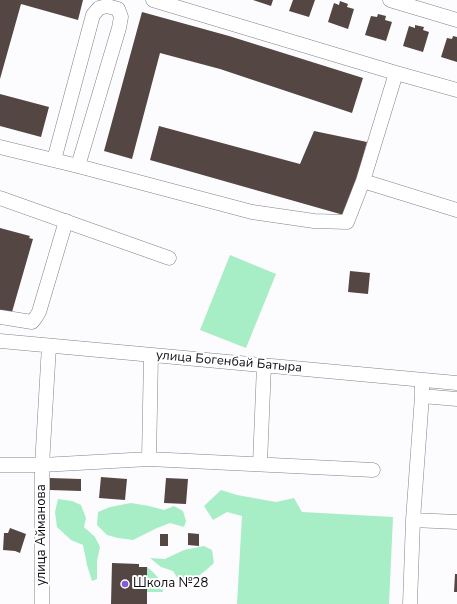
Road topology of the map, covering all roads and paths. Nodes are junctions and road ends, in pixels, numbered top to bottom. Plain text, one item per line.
1 (153, 0) edge
2 (390, 0) edge
3 (457, 20) edge
4 (396, 73) junction
5 (457, 90) edge
6 (0, 147) edge
7 (54, 160) junction
8 (78, 166) junction
9 (363, 181) junction
10 (0, 198) edge
11 (457, 210) edge
12 (66, 221) junction
13 (169, 258) dead end
14 (0, 317) edge
15 (0, 341) edge
16 (49, 346) junction
17 (152, 355) junction
18 (264, 365) junction
19 (422, 380) junction
20 (457, 383) edge
21 (422, 396) junction
22 (457, 399) edge
23 (149, 459) junction
24 (260, 464) junction
25 (0, 465) edge
26 (42, 465) junction
27 (373, 470) dead end
28 (413, 520) junction
29 (457, 522) edge
30 (42, 604) edge
31 (410, 604) edge

1 - 4 street
2 - 3 street
4 - 5 street
4 - 9 street
6 - 7 street
7 - 8 street
7 - 8 street
8 - 9 street
9 - 11 street
10 - 12 street
12 - 13 street
12 - 14 street
15 - 16 street, улица Богенбай Батыра
16 - 17 street, улица Богенбай Батыра
16 - 26 street, улица Айманова
17 - 18 street, улица Богенбай Батыра
17 - 23 street
18 - 19 street, улица Богенбай Батыра
18 - 24 street
19 - 20 street, улица Богенбай Батыра
19 - 21 street
21 - 22 street
21 - 28 street
23 - 24 street
23 - 26 street
24 - 27 street
25 - 26 street
26 - 30 street, улица Айманова
28 - 29 street
28 - 31 street

